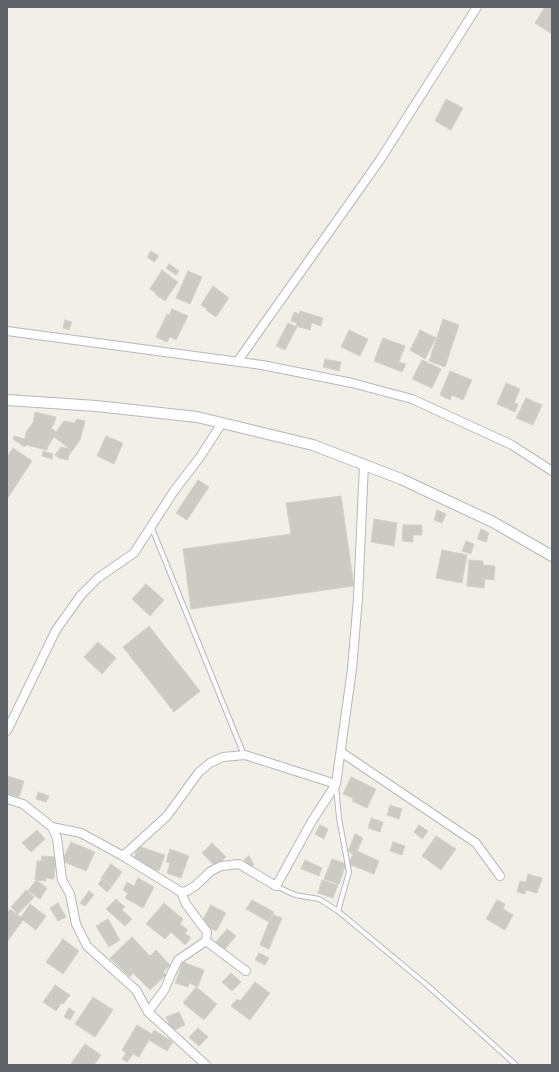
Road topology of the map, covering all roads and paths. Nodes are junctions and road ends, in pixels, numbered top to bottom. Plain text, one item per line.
1 (477, 7) edge
2 (7, 331) edge
3 (237, 362) junction
4 (7, 400) edge
5 (222, 423) junction
6 (364, 464) junction
7 (552, 471) edge
8 (151, 526) junction
9 (552, 556) edge
10 (7, 730) edge
11 (341, 752) junction
12 (245, 755) junction
13 (336, 784) junction
14 (7, 799) edge
15 (52, 827) junction
16 (123, 856) junction
17 (500, 876) dead end
18 (276, 886) junction
19 (181, 892) junction
20 (338, 912) junction
21 (206, 940) junction
22 (246, 971) dead end
23 (148, 1012) junction
24 (206, 1065) edge
25 (516, 1065) edge

1 - 3 street
2 - 3 street
3 - 7 street
4 - 5 street
5 - 6 street
5 - 8 street
6 - 9 street
6 - 11 street
8 - 10 street
8 - 12 lane
11 - 13 street
11 - 17 street
12 - 13 street
12 - 16 street
13 - 18 street
13 - 20 lane
14 - 15 street
15 - 16 street
15 - 23 street
16 - 19 street
18 - 19 street
18 - 20 lane
19 - 21 street
20 - 25 lane
21 - 22 street
21 - 23 street
23 - 24 street

